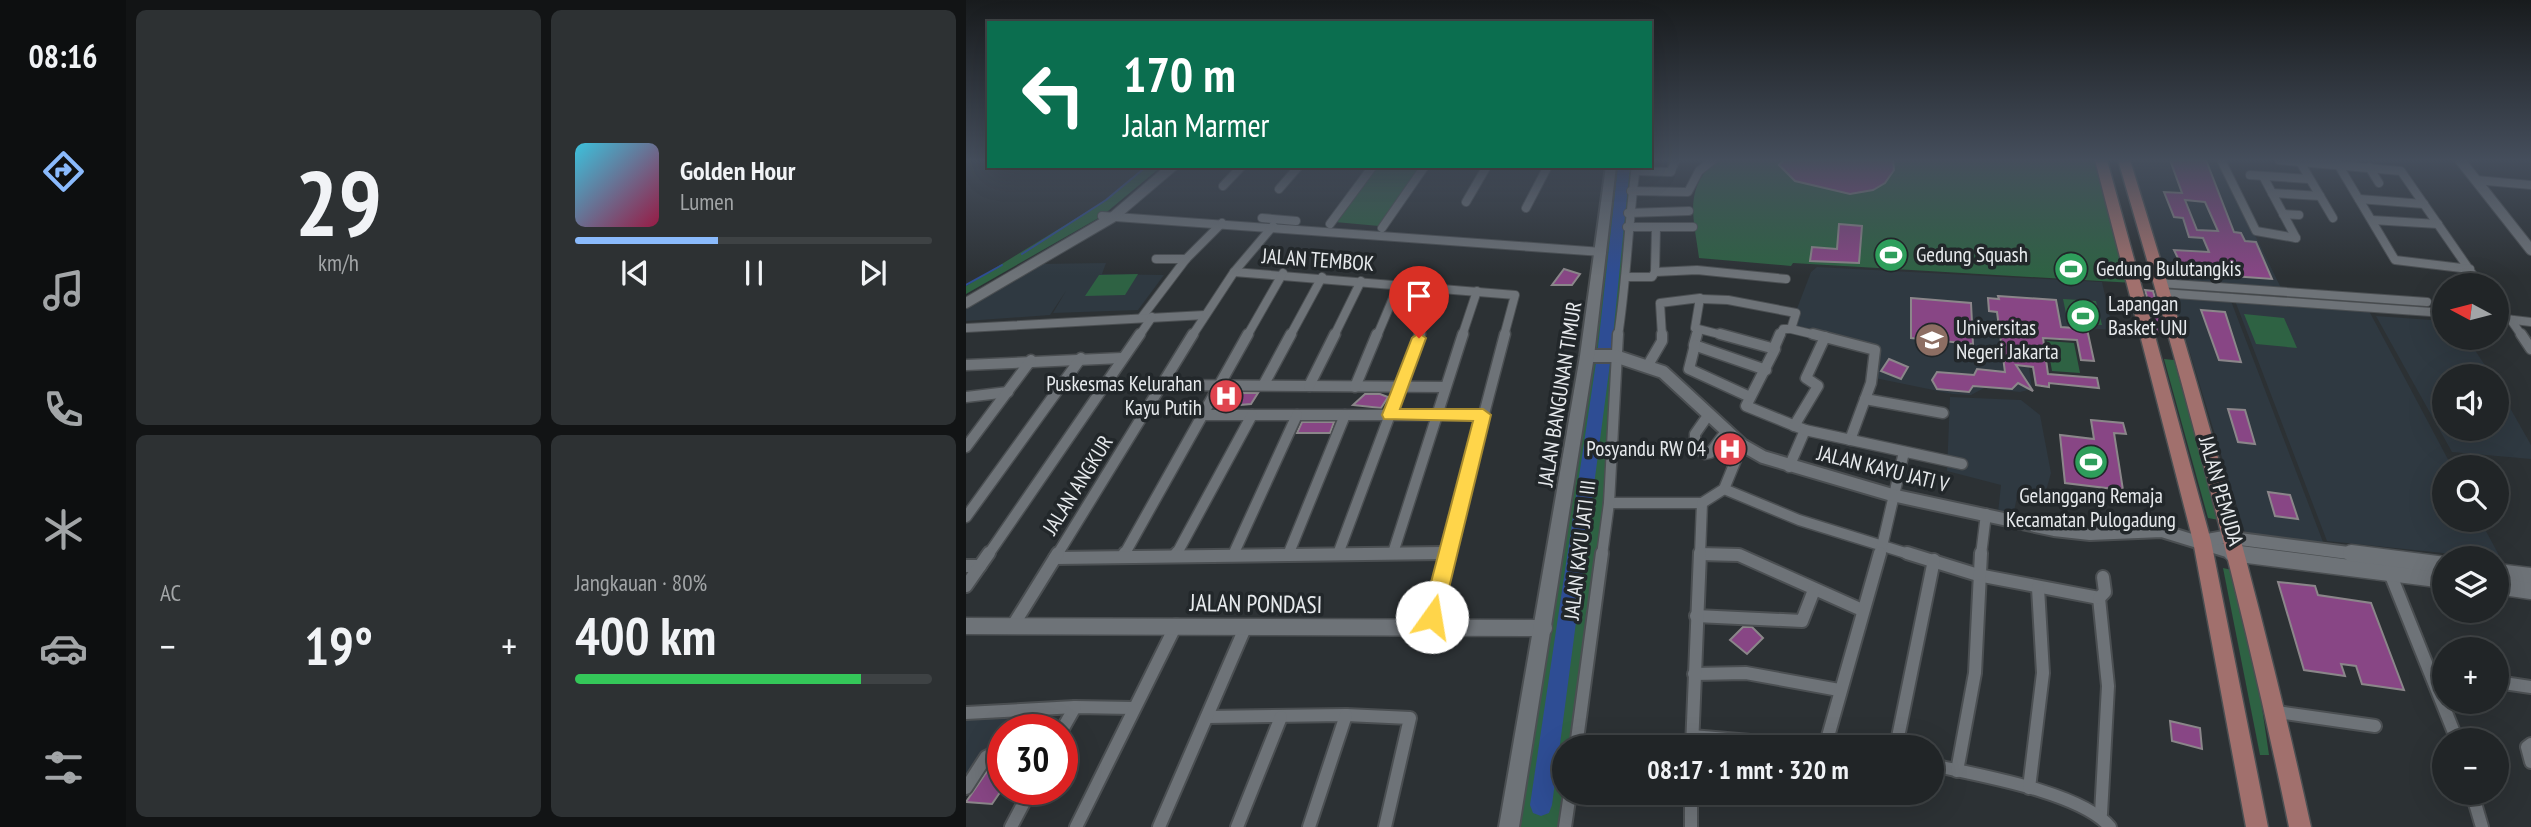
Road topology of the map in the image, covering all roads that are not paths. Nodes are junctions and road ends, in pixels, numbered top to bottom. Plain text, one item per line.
1 (1128, 199) edge
2 (1131, 199) edge
3 (1349, 199) edge
4 (1402, 199) edge
5 (1468, 199) edge
6 (1531, 199) edge
7 (1608, 199) edge
8 (1631, 199) edge
9 (2111, 199) edge
10 (2135, 199) edge
11 (2240, 199) edge
12 (2275, 199) edge
13 (2321, 199) edge
14 (2359, 199) joint
15 (2420, 199) edge
16 (2491, 199) edge
17 (1466, 202) dead end
18 (2424, 204) junction
19 (1526, 208) dead end
20 (1689, 211) dead end
21 (1628, 213) junction
22 (1111, 214) junction
23 (2283, 214) junction
24 (2299, 215) dead end
25 (2333, 218) dead end
26 (2372, 220) junction
27 (1222, 223) junction
28 (1330, 224) junction
29 (2438, 224) junction
30 (1273, 226) junction
31 (1627, 227) junction
32 (1693, 227) dead end
33 (1382, 228) junction
34 (1656, 228) junction
35 (1603, 249) junction
36 (2531, 250) edge
37 (1156, 259) dead end
38 (1186, 259) junction
39 (2470, 269) junction
40 (1234, 272) junction
41 (1655, 272) junction
42 (2472, 273) edge
43 (1283, 274) junction
44 (1322, 277) junction
45 (1627, 277) junction
46 (1786, 279) dead end
47 (1361, 281) junction
48 (1399, 284) junction
49 (1437, 288) junction
50 (2161, 288) junction
51 (1477, 291) junction
52 (2187, 291) junction
53 (966, 294) edge
54 (1702, 299) junction
55 (2366, 299) junction
56 (2427, 302) dead end
57 (966, 303) edge
58 (2373, 309) junction
59 (2432, 312) edge
60 (1205, 315) junction
61 (1147, 317) junction
62 (2511, 320) joint
63 (2531, 322) edge
64 (966, 328) edge
65 (1698, 329) junction
66 (1791, 329) junction
67 (1825, 337) junction
68 (1695, 345) junction
69 (1774, 348) junction
70 (2531, 349) edge
71 (1590, 356) junction
72 (1614, 356) junction
73 (1081, 358) junction
74 (1122, 358) junction
75 (1031, 360) junction
76 (966, 365) edge
77 (1648, 365) junction
78 (1766, 370) junction
79 (1264, 384) junction
80 (1162, 385) junction
81 (1220, 385) junction
82 (1309, 386) junction
83 (1355, 387) junction
84 (1446, 387) junction
85 (1401, 388) junction
86 (1007, 392) junction
87 (966, 397) edge
88 (1750, 397) junction
89 (1865, 399) junction
90 (1944, 413) dead end
91 (1709, 414) junction
92 (1204, 415) junction
93 (1252, 415) junction
94 (1297, 415) junction
95 (1345, 415) junction
96 (1390, 415) junction
97 (1437, 415) junction
98 (1483, 415) junction
99 (1799, 428) junction
100 (1727, 430) junction
101 (1850, 440) junction
102 (1742, 445) junction
103 (966, 447) edge
104 (1904, 452) junction
105 (1962, 464) dead end
106 (1789, 467) junction
107 (1724, 489) junction
108 (1892, 495) junction
109 (1609, 503) junction
110 (1702, 503) junction
111 (1986, 514) junction
112 (966, 517) edge
113 (2202, 541) junction
114 (1882, 546) junction
115 (2237, 546) junction
116 (1393, 553) junction
117 (1447, 553) junction
118 (1338, 554) junction
119 (1700, 554) junction
120 (1233, 555) junction
121 (1288, 555) junction
122 (1175, 556) junction
123 (1124, 557) junction
124 (1055, 558) junction
125 (1934, 561) junction
126 (2432, 564) edge
127 (966, 566) edge
128 (980, 566) junction
129 (2390, 573) junction
130 (2509, 573) edge
131 (1978, 575) junction
132 (2531, 576) edge
133 (2103, 577) dead end
134 (2432, 578) edge
135 (966, 586) edge
136 (2038, 588) junction
137 (2509, 588) edge
138 (1814, 590) junction
139 (2531, 591) edge
140 (2099, 598) junction
141 (1862, 610) junction
142 (1696, 616) junction
143 (1176, 625) junction
144 (966, 626) edge
145 (1012, 627) junction
146 (1245, 628) junction
147 (1544, 628) junction
148 (1430, 629) junction
149 (2432, 660) edge
150 (1695, 674) junction
151 (2509, 684) edge
152 (2531, 687) edge
153 (1839, 690) junction
154 (1074, 708) junction
155 (1133, 708) junction
156 (2277, 712) junction
157 (966, 713) edge
158 (1071, 714) edge
159 (1346, 715) junction
160 (1207, 717) junction
161 (1281, 717) junction
162 (2375, 726) dead end
163 (1578, 735) edge
164 (1692, 735) edge
165 (1826, 735) edge
166 (1898, 735) edge
167 (2531, 744) edge
168 (987, 757) edge
169 (2531, 762) edge
170 (1944, 768) edge
171 (1958, 771) junction
172 (966, 788) edge
173 (2029, 788) junction
174 (1023, 805) edge
175 (1568, 805) edge
176 (1691, 805) edge
177 (2476, 805) edge
178 (2101, 814) junction
179 (1011, 827) edge
180 (1076, 827) edge
181 (1159, 827) edge
182 (1237, 827) edge
183 (1309, 827) edge
184 (1385, 827) edge
185 (1509, 827) edge
186 (1565, 827) edge
187 (1691, 827) edge
188 (2110, 827) edge
189 (2257, 827) edge
190 (2300, 827) edge
191 (2482, 827) edge

1 - 22 street
2 - 22 street
3 - 28 street
4 - 33 street
5 - 17 street
6 - 19 street
7 - 35 main road, JALAN BANGUNAN TIMUR
8 - 21 street, JALAN KAYU JATI III
9 - 113 main road, JALAN PEMUDA
10 - 50 main road, JALAN PEMUDA
11 - 23 street
12 - 23 street
13 - 25 street
14 - 18 street
14 - 26 street
15 - 18 street
16 - 36 street
18 - 29 street
20 - 21 street
21 - 31 street, JALAN KAYU JATI III
22 - 27 street
22 - 28 street
22 - 53 street
22 - 57 street
23 - 24 street
26 - 29 street
26 - 39 street
27 - 30 street
27 - 38 street
28 - 33 street
29 - 39 street
30 - 35 street
30 - 40 street, JALAN ANGKUR
31 - 34 street
31 - 45 street, JALAN KAYU JATI III
32 - 34 street
33 - 35 street
34 - 41 street
35 - 71 main road, JALAN BANGUNAN TIMUR
37 - 38 street
38 - 61 street
39 - 42 street
40 - 43 street, JALAN TEMBOK
40 - 60 street, JALAN ANGKUR
41 - 45 street
41 - 46 street
43 - 44 street, JALAN TEMBOK
43 - 81 street
44 - 47 street, JALAN TEMBOK
44 - 79 street
45 - 72 street, JALAN KAYU JATI III
47 - 48 street, JALAN TEMBOK
47 - 82 street
48 - 49 street, JALAN TEMBOK
48 - 83 street
49 - 51 street, JALAN TEMBOK
49 - 85 street
50 - 52 street
50 - 115 main road, JALAN PEMUDA
51 - 84 street
51 - 98 street, JALAN TEMBOK
52 - 55 street
52 - 58 street
54 - 65 street
54 - 66 street
54 - 77 street
55 - 56 street
55 - 58 street
58 - 59 street
60 - 61 street
60 - 80 street, JALAN ANGKUR
61 - 64 street
61 - 74 street
62 - 63 street
62 - 70 street
65 - 68 street
65 - 69 street
66 - 67 street
66 - 69 street
67 - 89 street
67 - 99 street
68 - 78 street
68 - 88 street
69 - 78 street
71 - 72 street, JALAN KAYU JATI V
71 - 147 main road, JALAN BANGUNAN TIMUR
72 - 77 street, JALAN KAYU JATI V
72 - 109 street, JALAN KAYU JATI III
73 - 74 street
73 - 75 street
73 - 112 street
74 - 128 street
75 - 76 street
75 - 86 street
77 - 91 street, JALAN KAYU JATI V
78 - 88 street
79 - 81 street
79 - 82 street
80 - 81 street
80 - 124 street, JALAN ANGKUR
81 - 92 street
82 - 83 street
83 - 85 street
84 - 85 street
84 - 97 street
85 - 96 street
86 - 87 street
86 - 103 street
88 - 99 street
89 - 90 street
89 - 101 street
91 - 100 street, JALAN KAYU JATI V
91 - 100 street
92 - 93 street
92 - 123 street
93 - 94 street
93 - 122 street
94 - 95 street
94 - 120 street
95 - 96 street
95 - 121 street
96 - 97 street
96 - 118 street
97 - 98 street
97 - 116 street
98 - 117 street, JALAN TEMBOK
99 - 101 street
99 - 106 street
100 - 102 street, JALAN KAYU JATI V
101 - 104 street
102 - 106 street, JALAN KAYU JATI V
102 - 107 street
104 - 105 street
104 - 108 street
106 - 108 street, JALAN KAYU JATI V
107 - 110 street
107 - 114 street
108 - 111 street, JALAN KAYU JATI V
108 - 114 street
109 - 110 street
109 - 163 street, JALAN KAYU JATI III
110 - 119 street
111 - 113 street, JALAN KAYU JATI V
111 - 131 street
113 - 115 street, JALAN KAYU JATI V
113 - 189 main road, JALAN PEMUDA
114 - 125 street
114 - 141 street
115 - 126 street, JALAN KAYU JATI V
115 - 129 street
115 - 156 main road, JALAN PEMUDA
116 - 117 street
116 - 118 street
117 - 148 street, JALAN TEMBOK
118 - 121 street
119 - 138 street
119 - 142 street
120 - 121 street
120 - 122 street
122 - 123 street
123 - 124 street
124 - 145 street, JALAN ANGKUR
125 - 131 street
125 - 166 street
127 - 128 street
128 - 135 street
129 - 134 street
129 - 149 street
130 - 132 street
131 - 136 street
131 - 171 street
133 - 140 street
136 - 140 street
136 - 173 street
137 - 139 street
138 - 141 street
138 - 142 street
140 - 178 street
141 - 153 street
142 - 150 street
143 - 145 street, JALAN PONDASI
143 - 146 street, JALAN PONDASI
143 - 155 street
144 - 145 street, JALAN PONDASI
146 - 148 street, JALAN PONDASI
146 - 160 street
147 - 148 street, JALAN PONDASI
147 - 185 main road, JALAN BANGUNAN TIMUR
150 - 153 street
150 - 164 street
151 - 152 street
153 - 165 street
154 - 155 street
154 - 157 street
154 - 158 street
155 - 180 street
156 - 162 street
156 - 190 main road, JALAN PEMUDA
159 - 161 street
159 - 183 street
159 - 184 street
160 - 161 street
160 - 181 street
161 - 182 street
167 - 169 street
168 - 172 street
170 - 171 street
171 - 173 street
173 - 178 street
174 - 179 street
175 - 186 street
176 - 187 street
177 - 191 street
178 - 188 street

